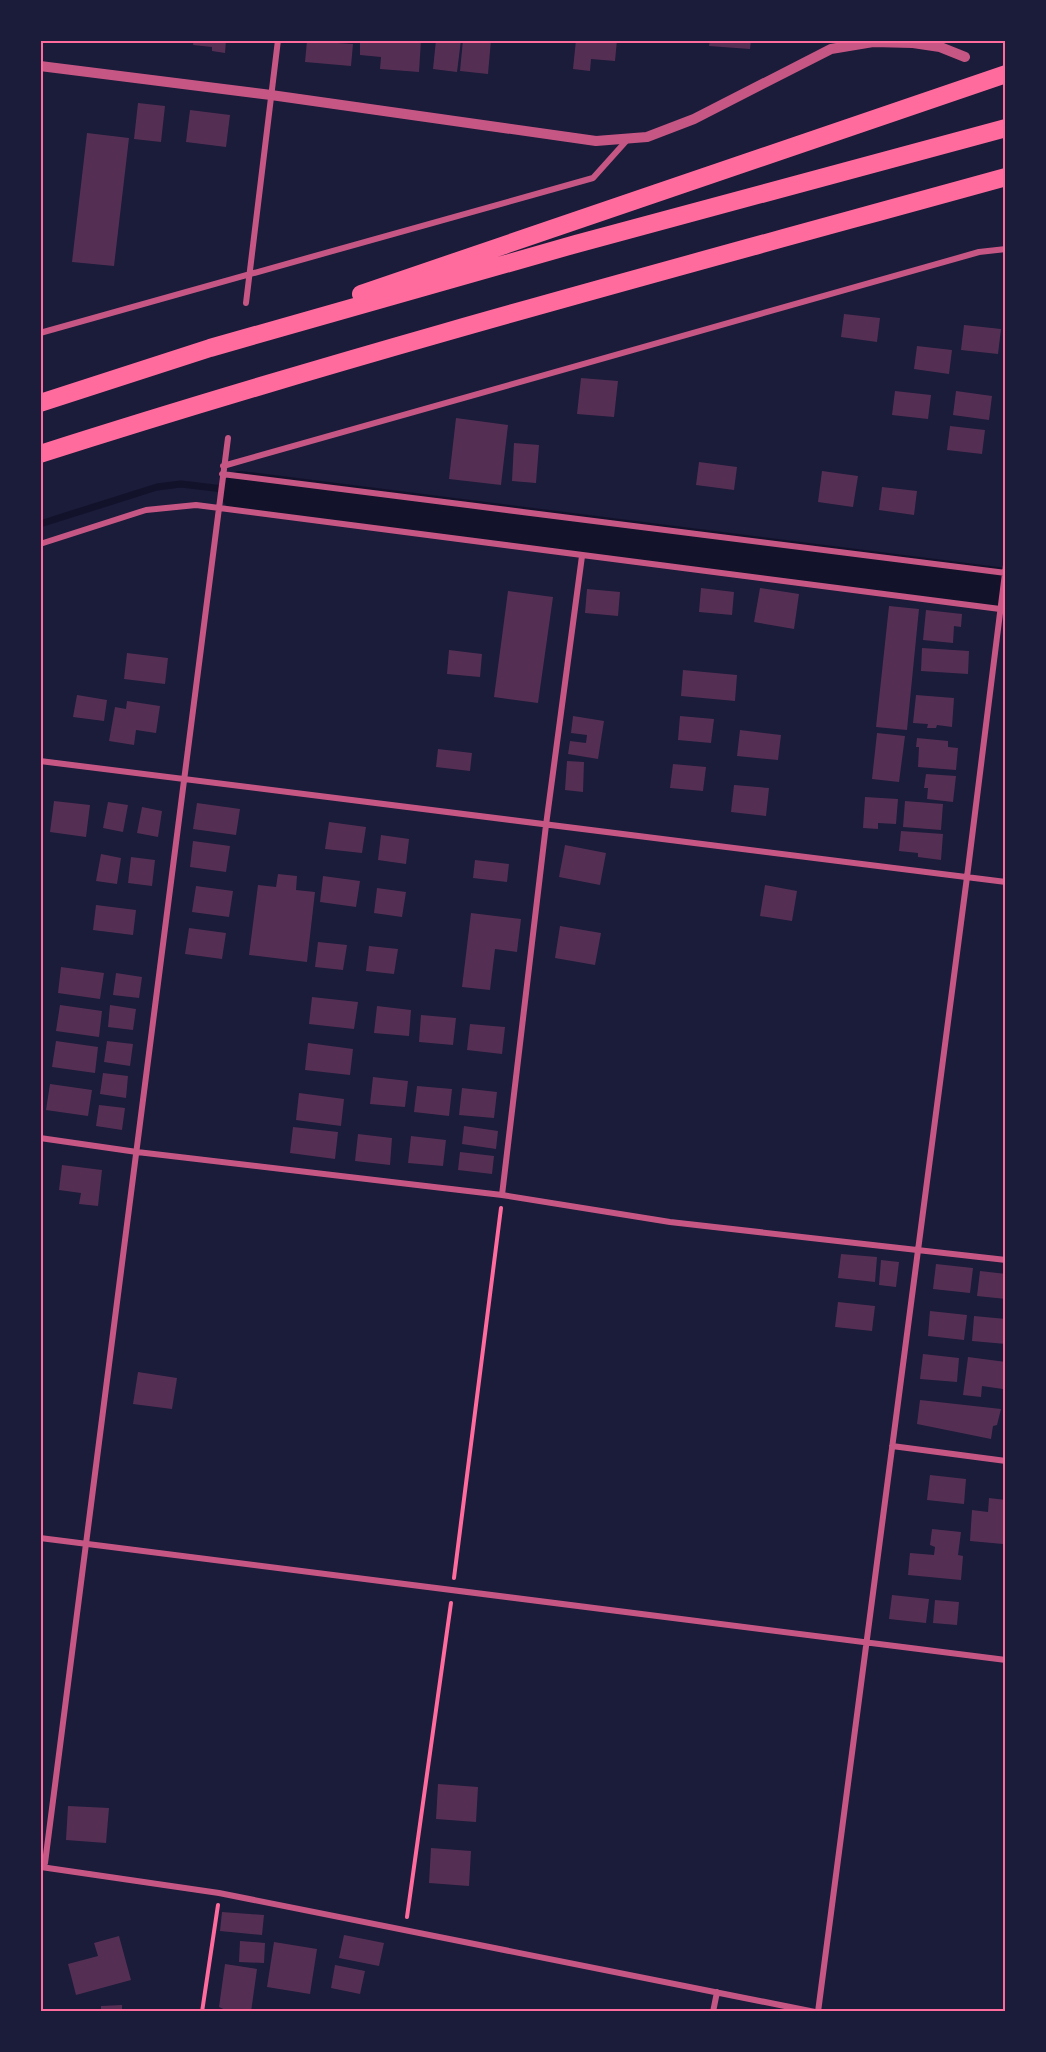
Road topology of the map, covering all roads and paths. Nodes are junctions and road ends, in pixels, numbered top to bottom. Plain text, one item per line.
1 (278, 40) edge
2 (925, 43) edge
3 (965, 57) dead end
4 (40, 66) edge
5 (1005, 74) edge
6 (271, 95) junction
7 (1005, 128) edge
8 (629, 139) junction
9 (1005, 177) edge
10 (1005, 185) edge
11 (930, 198) junction
12 (1005, 249) edge
13 (248, 275) junction
14 (246, 303) dead end
15 (40, 333) edge
16 (210, 348) junction
17 (40, 403) edge
18 (228, 438) dead end
19 (40, 453) edge
20 (223, 466) junction
21 (222, 474) junction
22 (218, 507) junction
23 (40, 544) edge
24 (582, 556) junction
25 (1005, 565) edge
26 (1005, 573) edge
27 (1000, 609) junction
28 (40, 761) edge
29 (182, 780) junction
30 (546, 825) junction
31 (967, 877) junction
32 (1005, 882) edge
33 (40, 1138) edge
34 (137, 1152) junction
35 (502, 1195) junction
36 (917, 1249) junction
37 (1005, 1260) edge
38 (892, 1446) junction
39 (1005, 1459) edge
40 (40, 1538) edge
41 (86, 1544) junction
42 (454, 1584) dead end
43 (452, 1596) dead end
44 (867, 1642) junction
45 (1005, 1660) edge
46 (41, 1868) edge
47 (219, 1893) junction
48 (405, 1929) junction
49 (717, 1992) junction
50 (202, 2012) edge
51 (713, 2012) edge
52 (817, 2012) edge

1 - 6 street
2 - 3 street
2 - 8 street
4 - 6 street
5 - 16 highway
6 - 8 street
6 - 13 street
7 - 16 highway
8 - 13 street
9 - 11 highway
10 - 11 highway
11 - 19 highway
12 - 20 street
13 - 14 street
13 - 15 street
16 - 17 highway
18 - 20 street
20 - 21 street
21 - 22 street
21 - 26 street
22 - 23 street
22 - 24 street
22 - 29 street
24 - 27 street
24 - 30 street
25 - 26 street
26 - 27 street
27 - 31 street
28 - 29 street
29 - 30 street
29 - 34 street
30 - 31 street
30 - 35 street
31 - 32 street
31 - 36 street
33 - 34 street
34 - 35 street
34 - 41 street
35 - 36 street
35 - 42 path
36 - 37 street
36 - 38 street
38 - 39 street
38 - 44 street
40 - 41 street
41 - 44 street
41 - 46 street
43 - 48 path
44 - 45 street
44 - 52 street
46 - 47 street
47 - 48 street
47 - 50 path
48 - 49 street
49 - 51 street
49 - 52 street

